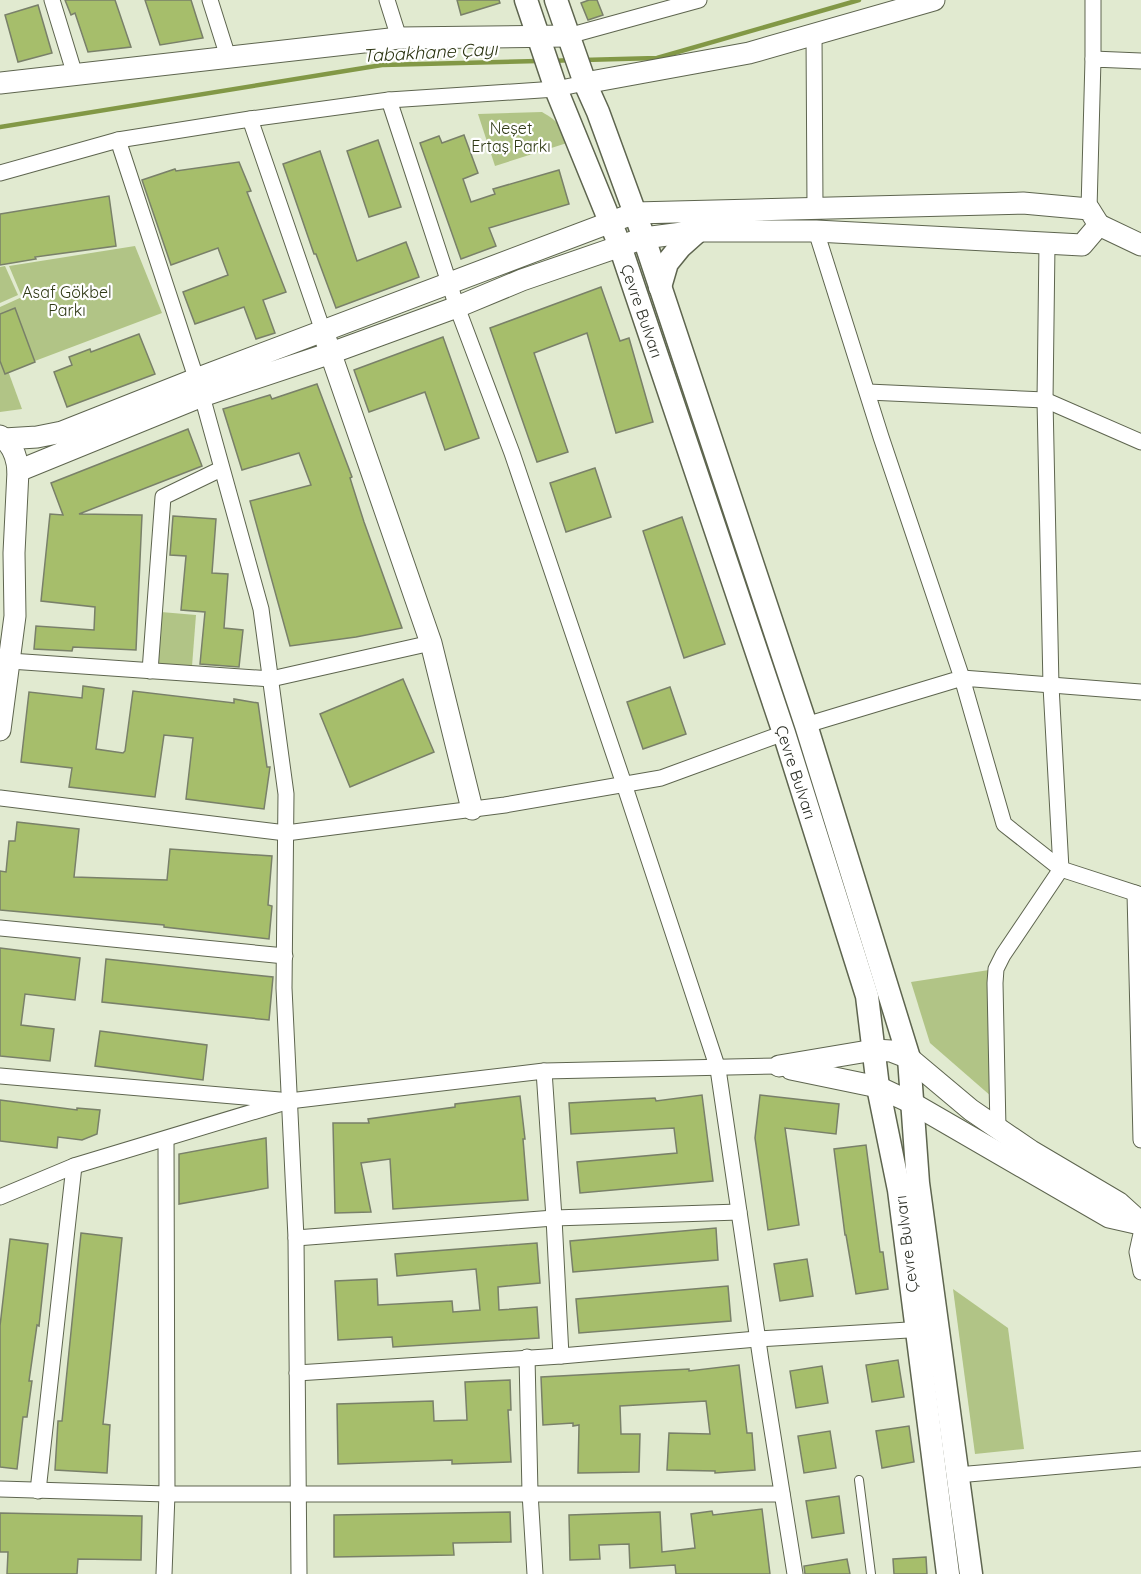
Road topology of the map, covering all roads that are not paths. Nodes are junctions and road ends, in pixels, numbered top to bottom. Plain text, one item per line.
1 (52, 0) edge
2 (210, 0) edge
3 (387, 0) edge
4 (526, 0) edge
5 (556, 0) edge
6 (699, 0) edge
7 (934, 0) edge
8 (1093, 0) edge
9 (814, 34) junction
10 (399, 38) junction
11 (228, 57) junction
12 (1093, 59) junction
13 (577, 60) junction
14 (1141, 61) edge
15 (547, 62) junction
16 (75, 75) junction
17 (0, 83) edge
18 (389, 100) junction
19 (250, 120) junction
20 (118, 140) junction
21 (0, 173) edge
22 (815, 207) junction
23 (635, 213) junction
24 (1094, 217) junction
25 (611, 223) junction
26 (698, 231) junction
27 (816, 231) junction
28 (644, 238) junction
29 (1047, 244) junction
30 (1141, 245) edge
31 (620, 246) junction
32 (450, 283) junction
33 (660, 287) junction
34 (457, 307) junction
35 (323, 331) junction
36 (331, 353) junction
37 (199, 388) junction
38 (868, 392) junction
39 (1045, 400) junction
40 (2, 437) edge
41 (1141, 442) edge
42 (221, 470) junction
43 (18, 471) junction
44 (0, 499) edge
45 (431, 643) junction
46 (10, 661) junction
47 (150, 671) junction
48 (962, 678) junction
49 (271, 679) junction
50 (1051, 686) junction
51 (1141, 692) edge
52 (795, 729) junction
53 (0, 730) edge
54 (624, 784) junction
55 (0, 798) edge
56 (472, 809) junction
57 (286, 833) junction
58 (1061, 869) junction
59 (1138, 894) edge
60 (0, 928) edge
61 (285, 956) junction
62 (874, 1050) junction
63 (909, 1058) junction
64 (779, 1066) junction
65 (718, 1069) junction
66 (544, 1071) junction
67 (0, 1076) edge
68 (878, 1087) junction
69 (289, 1101) junction
70 (912, 1103) junction
71 (998, 1129) junction
72 (166, 1138) junction
73 (1141, 1140) edge
74 (74, 1166) junction
75 (0, 1197) edge
76 (739, 1212) junction
77 (554, 1218) junction
78 (1141, 1223) edge
79 (1141, 1234) edge
80 (296, 1238) junction
81 (1141, 1272) edge
82 (927, 1329) junction
83 (758, 1339) junction
84 (561, 1356) junction
85 (528, 1357) junction
86 (297, 1373) junction
87 (1141, 1459) edge
88 (957, 1475) junction
89 (859, 1480) dead end
90 (0, 1489) edge
91 (38, 1491) junction
92 (530, 1493) junction
93 (167, 1494) junction
94 (299, 1494) junction
95 (782, 1494) junction
96 (164, 1574) edge
97 (299, 1574) edge
98 (535, 1574) edge
99 (795, 1574) edge
100 (870, 1574) edge
101 (948, 1574) edge
102 (971, 1574) edge

1 - 16 street
2 - 11 street
3 - 10 street
4 - 15 main road, Çevre Bulvarı
5 - 13 main road, Çevre Bulvarı
6 - 13 street
7 - 9 street
8 - 12 street
9 - 13 street
9 - 22 street
10 - 11 street
10 - 15 street
11 - 16 street
12 - 14 street
12 - 24 street
13 - 15 street
13 - 15 street
13 - 23 main road, Çevre Bulvarı
15 - 18 street
15 - 25 main road, Çevre Bulvarı
16 - 17 street
18 - 19 street
18 - 32 street
19 - 20 street
19 - 35 street
20 - 21 street
20 - 37 street
22 - 23 street
22 - 24 street
22 - 27 street
23 - 25 street
23 - 28 main road, Çevre Bulvarı
24 - 29 street
24 - 30 street
25 - 31 main road, Çevre Bulvarı
25 - 32 street
26 - 27 street
26 - 28 street
26 - 33 main road
27 - 29 street
27 - 38 street
28 - 31 street
28 - 33 main road, Çevre Bulvarı
29 - 39 street
31 - 34 street
31 - 52 main road, Çevre Bulvarı
32 - 34 street
32 - 35 street
33 - 52 main road, Çevre Bulvarı
34 - 36 street
34 - 54 street
35 - 36 street
35 - 37 street
36 - 37 street
36 - 45 street
37 - 40 street
37 - 42 street
37 - 43 street
38 - 39 street
38 - 48 street
39 - 41 street
39 - 50 street
40 - 43 street
42 - 47 street
42 - 49 street
43 - 44 street
43 - 46 street
45 - 49 street
45 - 56 street
46 - 47 street
46 - 53 street
47 - 49 street
48 - 50 street
48 - 52 street
48 - 58 street
49 - 57 street
50 - 51 street
50 - 58 street
52 - 54 street
52 - 62 main road, Çevre Bulvarı
52 - 63 main road, Çevre Bulvarı
54 - 56 street
54 - 65 street
55 - 57 street
56 - 57 street
57 - 61 street
58 - 59 street
58 - 71 street
59 - 73 street
60 - 61 street
61 - 69 street
62 - 63 street
62 - 64 street
62 - 68 main road, Çevre Bulvarı
63 - 70 main road, Çevre Bulvarı
63 - 71 street
64 - 65 street
64 - 68 street
65 - 66 street
65 - 76 street
66 - 69 street
66 - 77 street
67 - 69 street
68 - 70 street
68 - 82 main road, Çevre Bulvarı
69 - 72 street
69 - 80 street
70 - 78 street
70 - 82 main road, Çevre Bulvarı
71 - 78 street
72 - 74 street
72 - 93 street
74 - 75 street
74 - 91 street
76 - 77 street
76 - 83 street
77 - 80 street
77 - 84 street
79 - 81 street
80 - 86 street
82 - 83 street
82 - 88 main road, Çevre Bulvarı
82 - 101 main road, Çevre Bulvarı
83 - 84 street
83 - 95 street
84 - 85 street
85 - 86 street
85 - 92 street
86 - 94 street
87 - 88 street
88 - 102 main road, Çevre Bulvarı
89 - 100 lane
90 - 91 street
91 - 93 street
92 - 94 street
92 - 95 street
92 - 98 street
93 - 94 street
93 - 96 street
94 - 97 street
95 - 99 street

